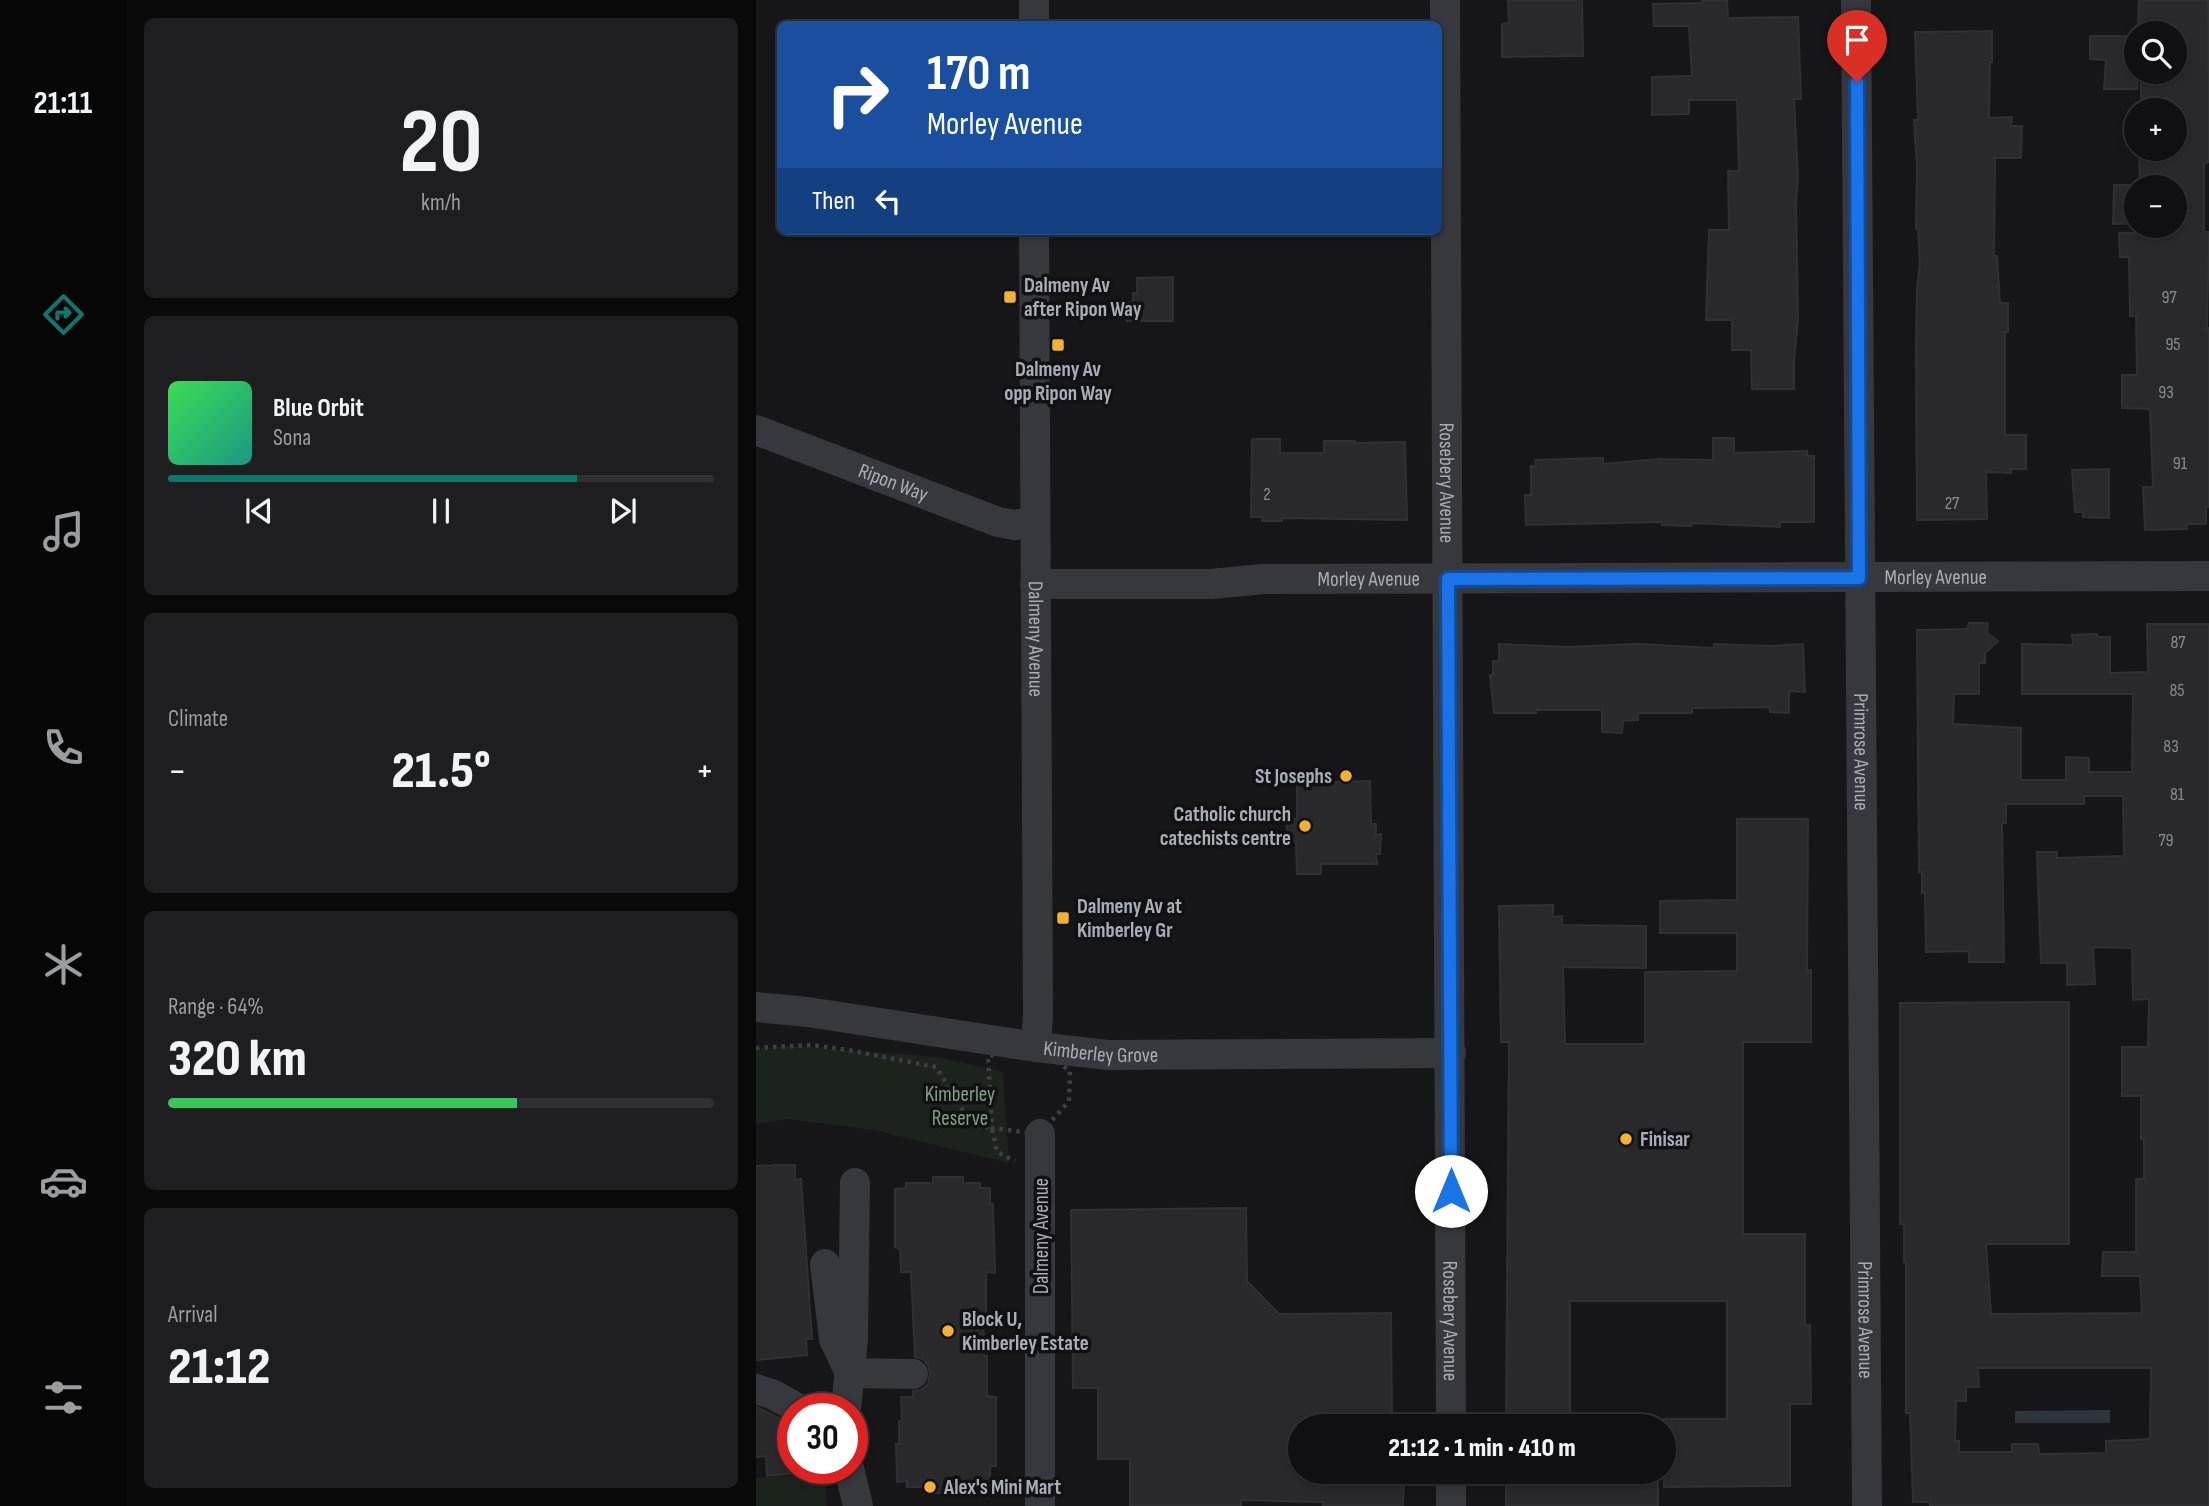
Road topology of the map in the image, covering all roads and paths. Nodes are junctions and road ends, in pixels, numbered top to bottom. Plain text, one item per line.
1 (1034, 0) edge
2 (1445, 0) edge
3 (1856, 0) edge
4 (1034, 21) edge
5 (1034, 235) edge
6 (756, 430) edge
7 (1034, 521) junction
8 (2209, 576) edge
9 (1859, 578) junction
10 (1448, 579) junction
11 (1035, 584) junction
12 (756, 1007) edge
13 (1036, 1047) junction
14 (756, 1048) edge
15 (1451, 1053) junction
16 (988, 1056) dead end
17 (1070, 1071) dead end
18 (1069, 1101) dead end
19 (992, 1129) junction
20 (1040, 1134) dead end
21 (1040, 1174) junction
22 (855, 1183) dead end
23 (825, 1265) dead end
24 (850, 1373) junction
25 (913, 1374) dead end
26 (756, 1389) edge
27 (848, 1393) edge
28 (777, 1397) edge
29 (1451, 1414) edge
30 (854, 1484) edge
31 (1451, 1484) edge
32 (858, 1506) edge
33 (1040, 1506) edge
34 (1451, 1506) edge
35 (1867, 1506) edge

1 - 4 street
2 - 10 street, Rosebery Avenue
3 - 9 street, Primrose Avenue
5 - 7 street, Dalmeny Avenue
6 - 7 street, Ripon Way
7 - 11 street, Dalmeny Avenue
8 - 9 street, Morley Avenue
9 - 10 street, Morley Avenue
9 - 35 street, Primrose Avenue
10 - 11 street, Morley Avenue
10 - 15 street, Rosebery Avenue
11 - 13 street, Dalmeny Avenue
12 - 13 street, Kimberley Grove
13 - 15 street, Kimberley Grove
14 - 19 path
15 - 29 street, Rosebery Avenue
16 - 19 path
17 - 18 path
19 - 21 path
20 - 21 street, Dalmeny Avenue
21 - 33 street, Dalmeny Avenue
22 - 24 street
23 - 24 street
24 - 25 street
24 - 27 street
26 - 28 street
30 - 32 street
31 - 34 street

